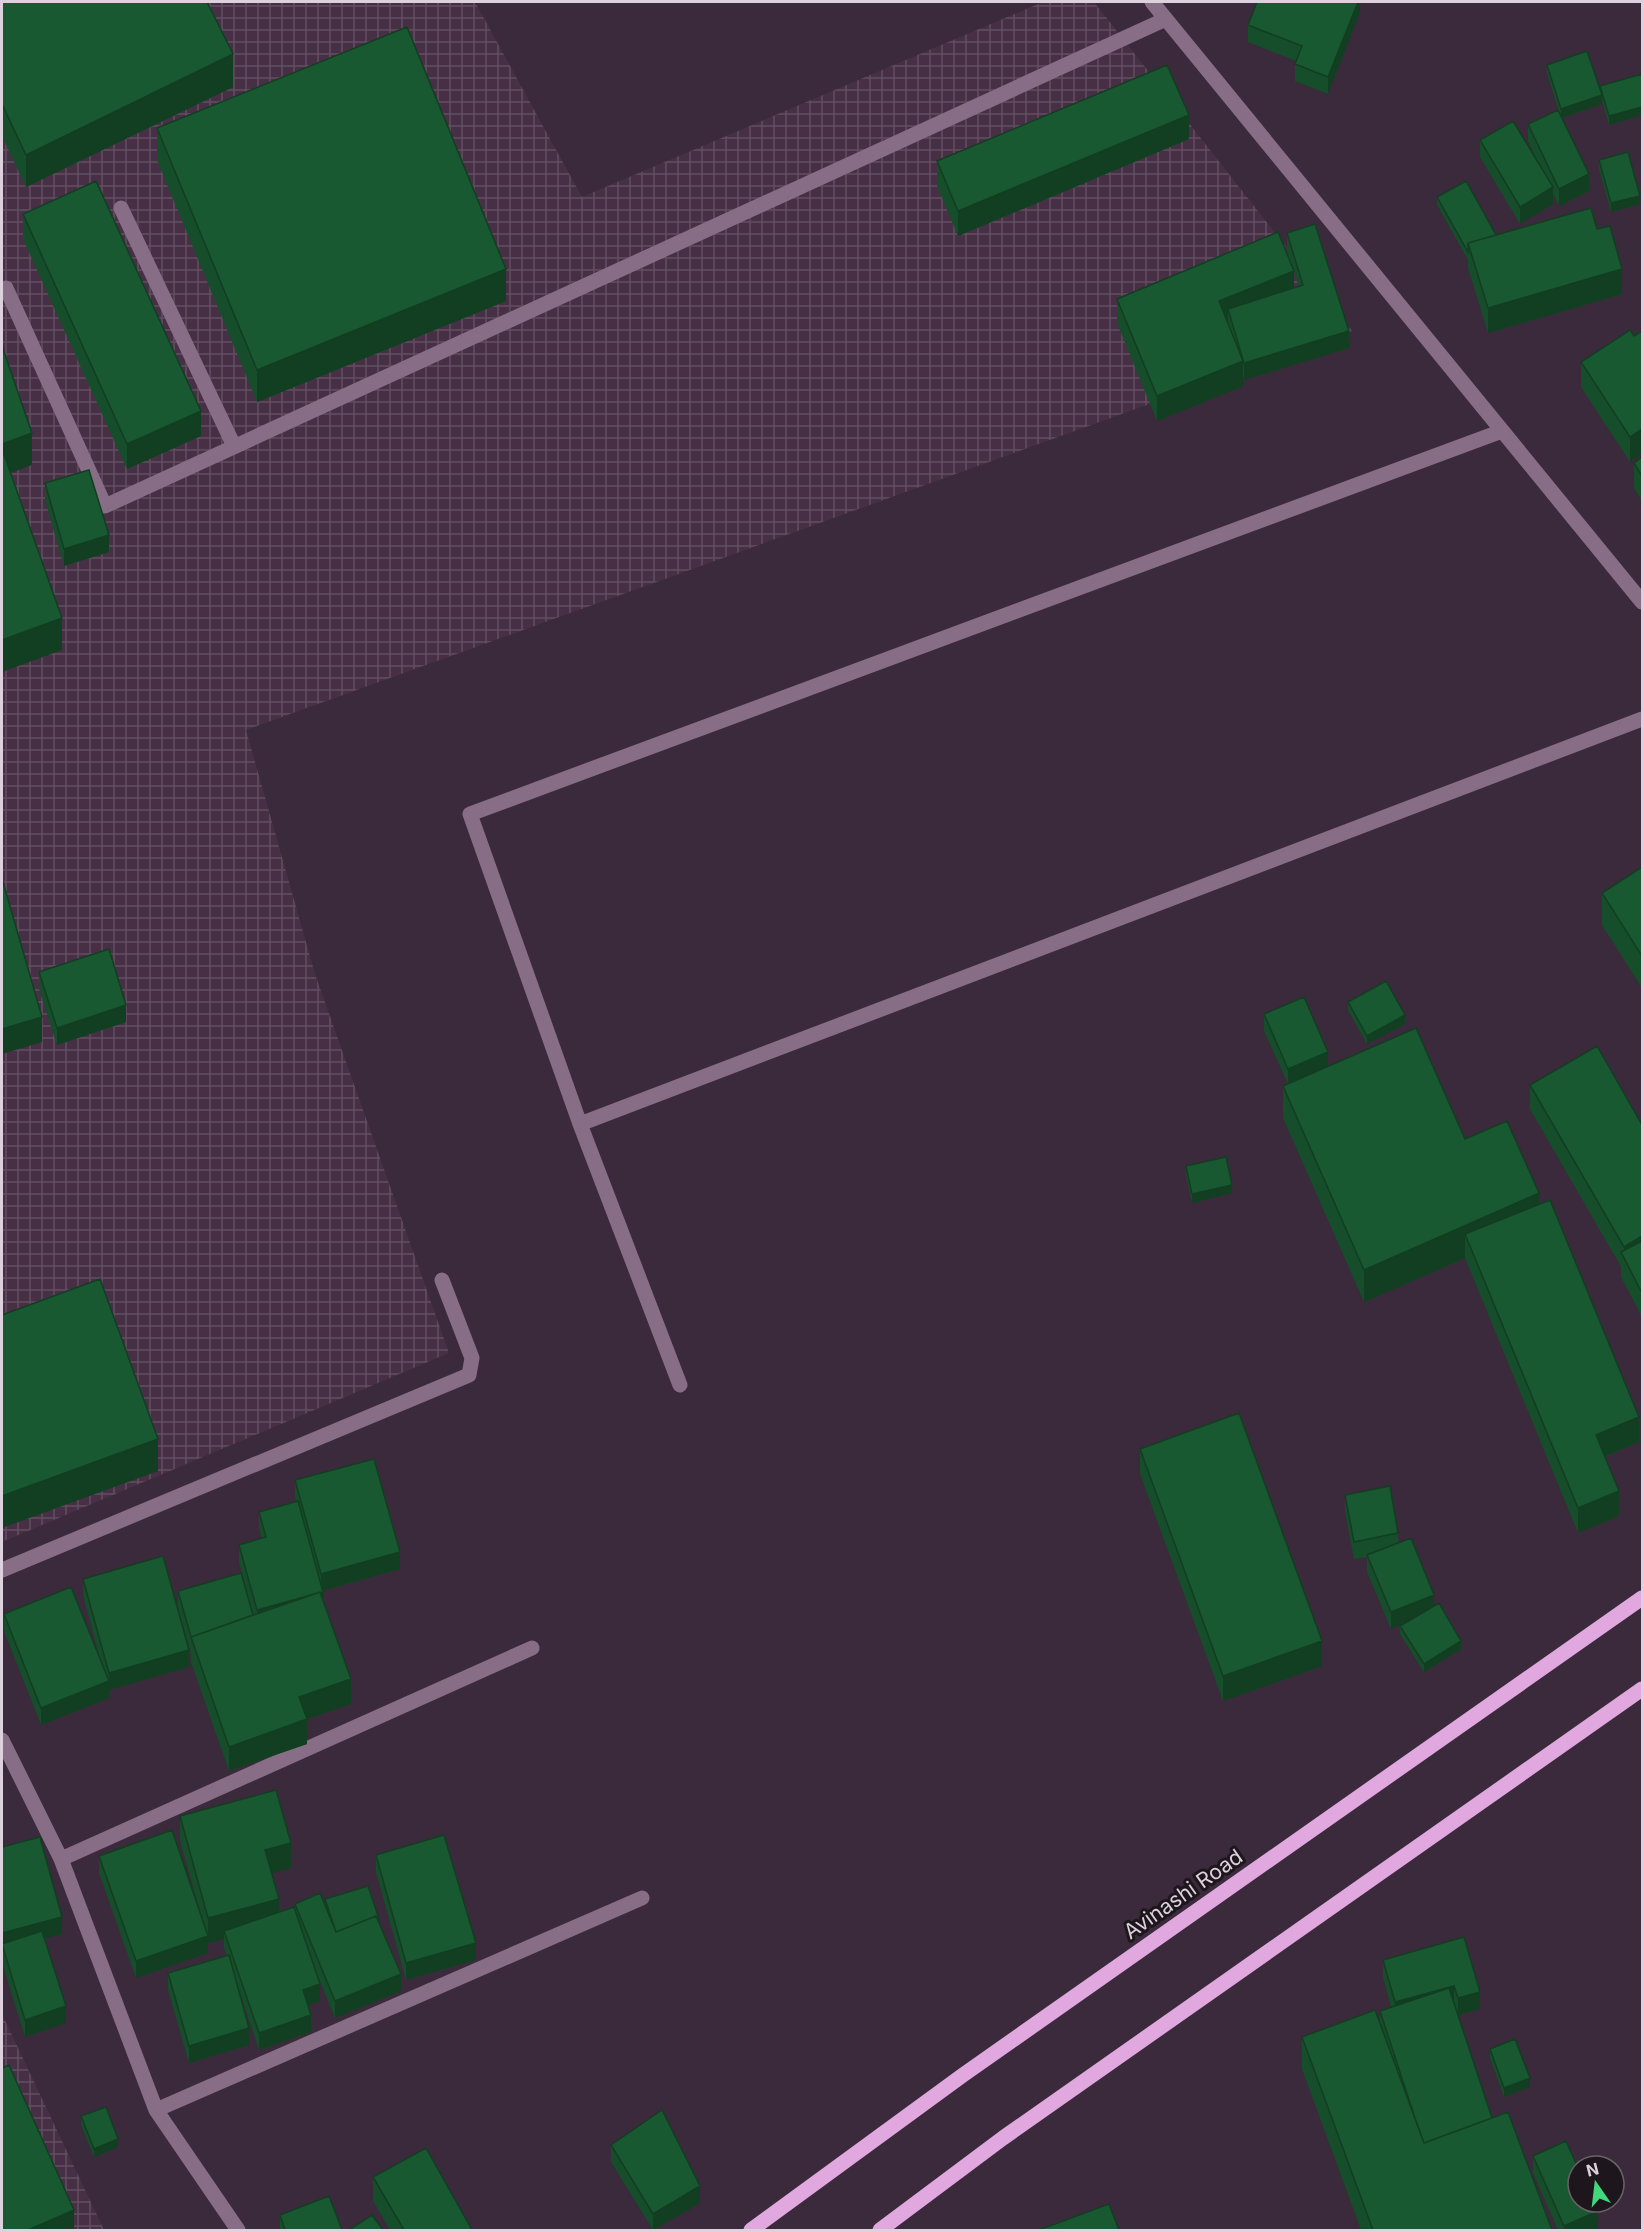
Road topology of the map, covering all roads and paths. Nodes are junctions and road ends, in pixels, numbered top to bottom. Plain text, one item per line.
1 (1152, 2) edge
2 (1166, 18) junction
3 (121, 208) dead end
4 (2, 289) edge
5 (1502, 430) junction
6 (234, 446) junction
7 (1642, 602) edge
8 (1642, 719) edge
9 (580, 1124) junction
10 (442, 1280) dead end
11 (680, 1385) dead end
12 (2, 1570) edge
13 (1642, 1598) edge
14 (532, 1648) dead end
15 (1642, 1689) edge
16 (2, 1740) edge
17 (61, 1859) junction
18 (642, 1898) dead end
19 (156, 2110) junction
20 (238, 2230) edge
21 (751, 2230) edge
22 (880, 2230) edge

1 - 2 street
2 - 5 street
2 - 6 street
3 - 6 street
4 - 6 street
5 - 7 street
5 - 9 street
8 - 9 street
9 - 11 street
10 - 12 street
13 - 21 main road, Avinashi Road
14 - 17 street
15 - 22 main road
16 - 17 street
17 - 19 street
18 - 19 street
19 - 20 street

